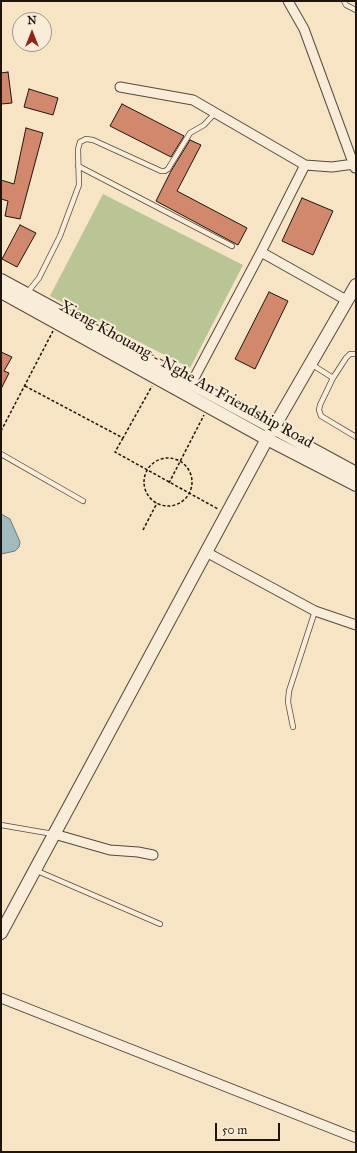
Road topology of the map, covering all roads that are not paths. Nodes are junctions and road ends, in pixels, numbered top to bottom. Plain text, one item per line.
1 (288, 1) edge
2 (344, 1) edge
3 (356, 10) edge
4 (120, 87) dead end
5 (215, 113) junction
6 (305, 165) junction
7 (78, 166) junction
8 (355, 167) edge
9 (232, 246) dead end
10 (261, 252) junction
11 (1, 280) edge
12 (356, 285) edge
13 (1, 292) edge
14 (26, 294) junction
15 (348, 301) junction
16 (356, 354) edge
17 (311, 364) junction
18 (333, 378) junction
19 (191, 384) junction
20 (270, 433) junction
21 (356, 437) edge
22 (1, 454) edge
23 (356, 473) edge
24 (356, 485) edge
25 (83, 501) dead end
26 (206, 552) junction
27 (315, 611) junction
28 (356, 625) edge
29 (292, 727) dead end
30 (1, 825) edge
31 (54, 834) junction
32 (153, 855) dead end
33 (35, 870) junction
34 (160, 924) dead end
35 (1, 933) edge
36 (1, 998) edge
37 (356, 1138) edge

1 - 8 street
2 - 3 lane
4 - 5 street
5 - 6 street
5 - 7 lane
6 - 8 street
6 - 10 street
7 - 9 lane
7 - 14 lane
10 - 15 street
10 - 19 street
11 - 14 street, Xieng Khouang - Nghe An Friendship Road
12 - 15 street
13 - 20 street, Xieng Khouang - Nghe An Friendship Road
14 - 19 street, Xieng Khouang - Nghe An Friendship Road
15 - 17 street
16 - 18 lane
17 - 18 lane
17 - 20 street
18 - 21 lane
19 - 20 street, Xieng Khouang - Nghe An Friendship Road
20 - 23 street, Xieng Khouang - Nghe An Friendship Road
20 - 24 street, Xieng Khouang - Nghe An Friendship Road
20 - 26 street
22 - 25 lane
26 - 27 street
26 - 31 street
27 - 28 street
27 - 29 lane
30 - 31 lane
31 - 32 street
31 - 33 street
33 - 34 lane
33 - 35 street
36 - 37 street

